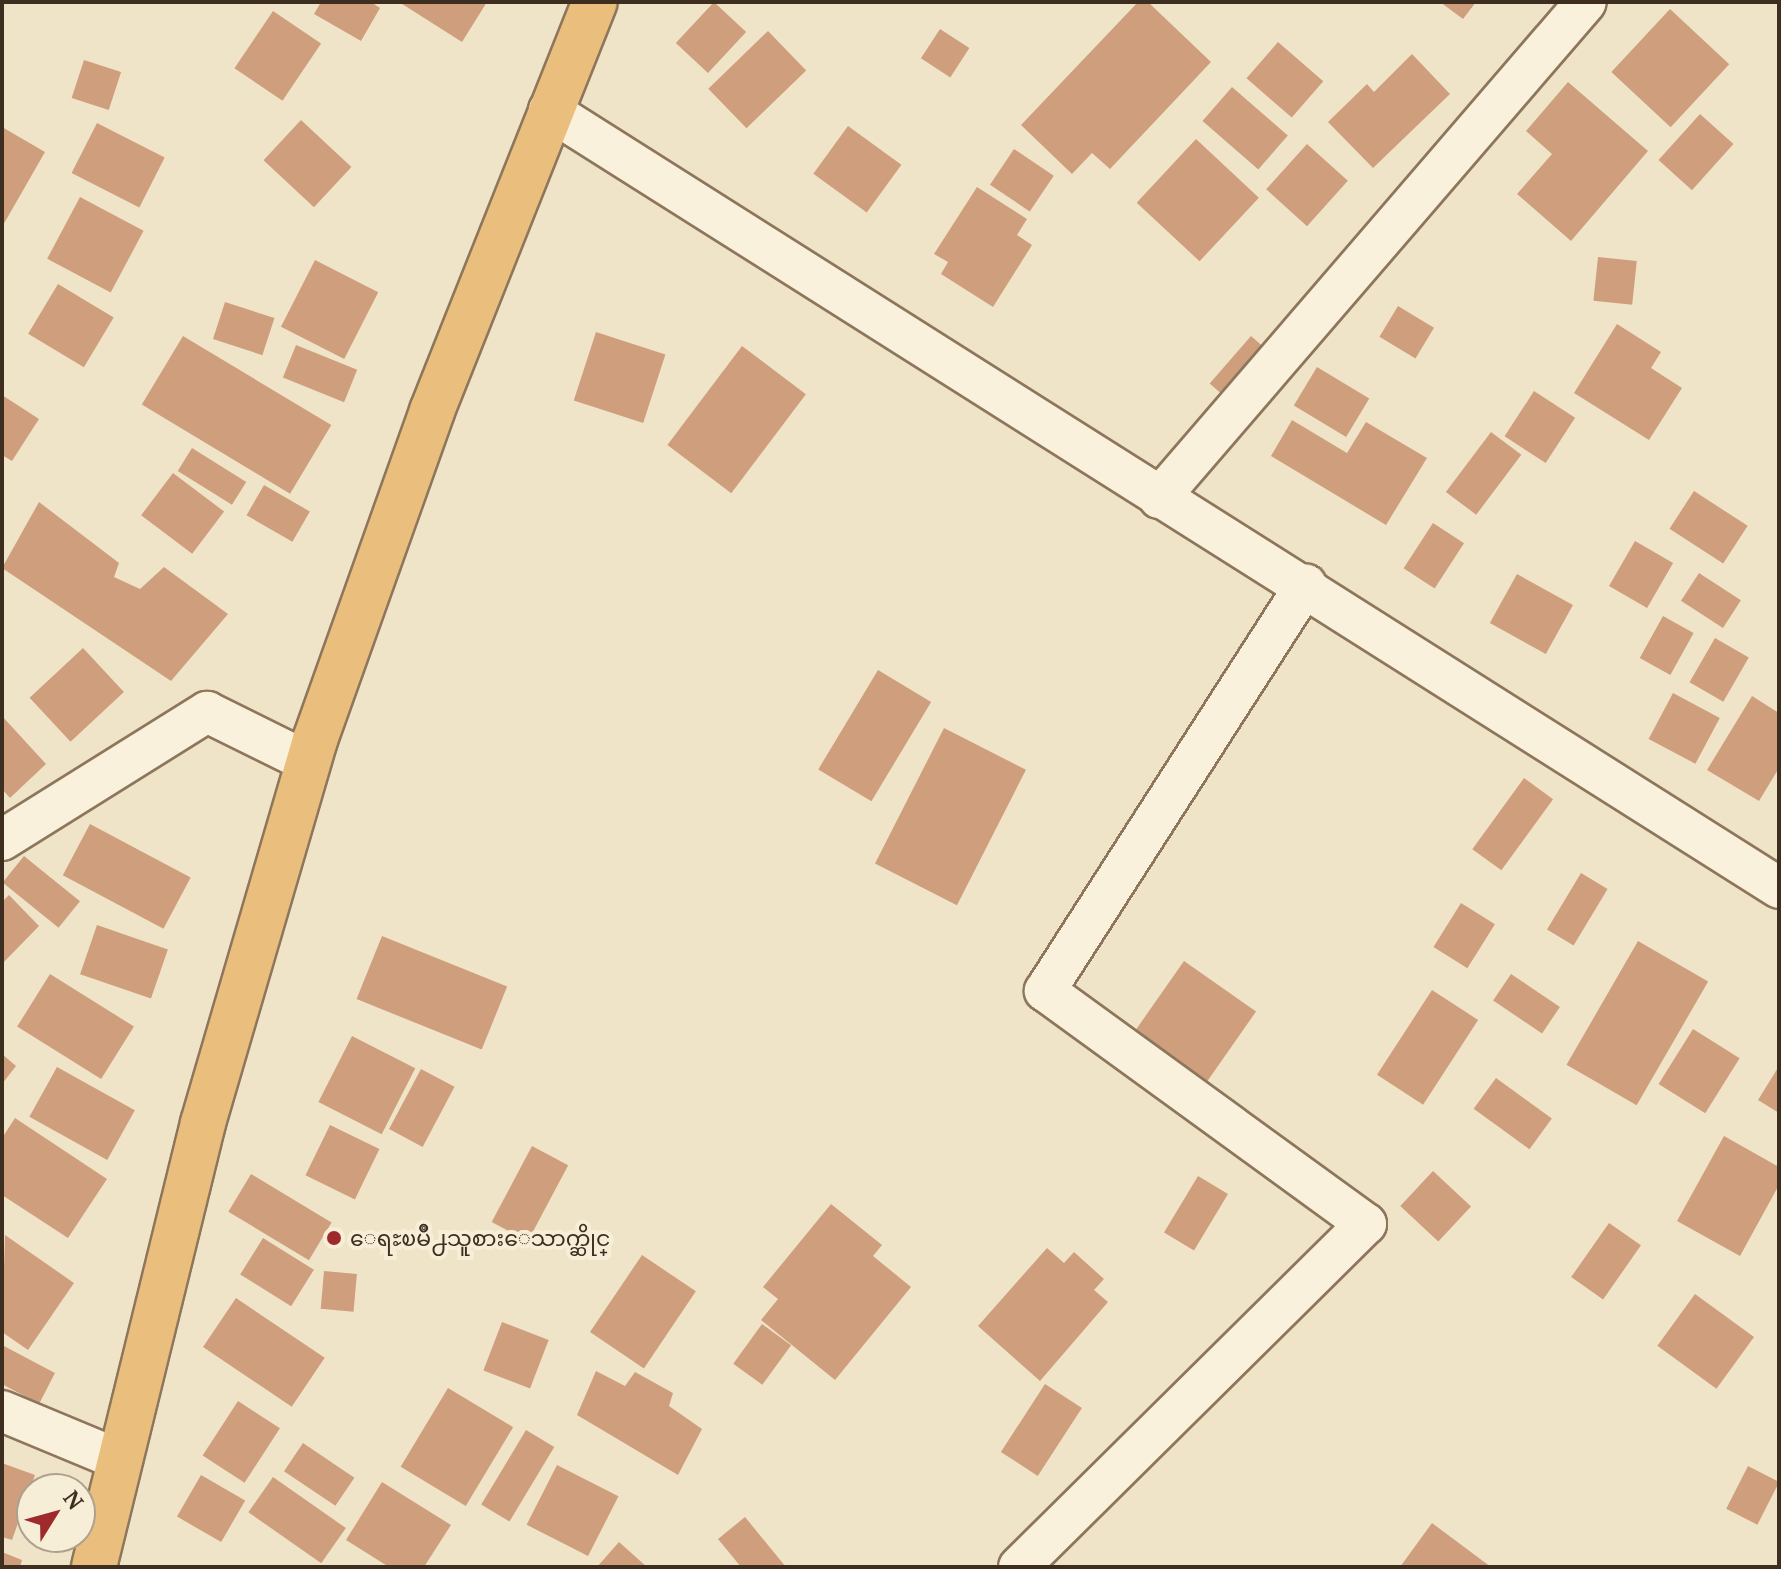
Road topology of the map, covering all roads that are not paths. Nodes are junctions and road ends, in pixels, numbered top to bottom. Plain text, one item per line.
1 (595, 2) edge
2 (1586, 2) edge
3 (549, 110) junction
4 (1159, 498) junction
5 (1306, 584) junction
6 (308, 762) junction
7 (2, 840) edge
8 (1779, 888) edge
9 (2, 1411) edge
10 (120, 1460) junction
11 (94, 1567) edge
12 (1019, 1567) edge

1 - 3 highway
2 - 4 street
3 - 4 street
3 - 6 highway
4 - 5 street
5 - 8 street
5 - 12 street
6 - 7 street
6 - 10 highway
9 - 10 street
10 - 11 highway

